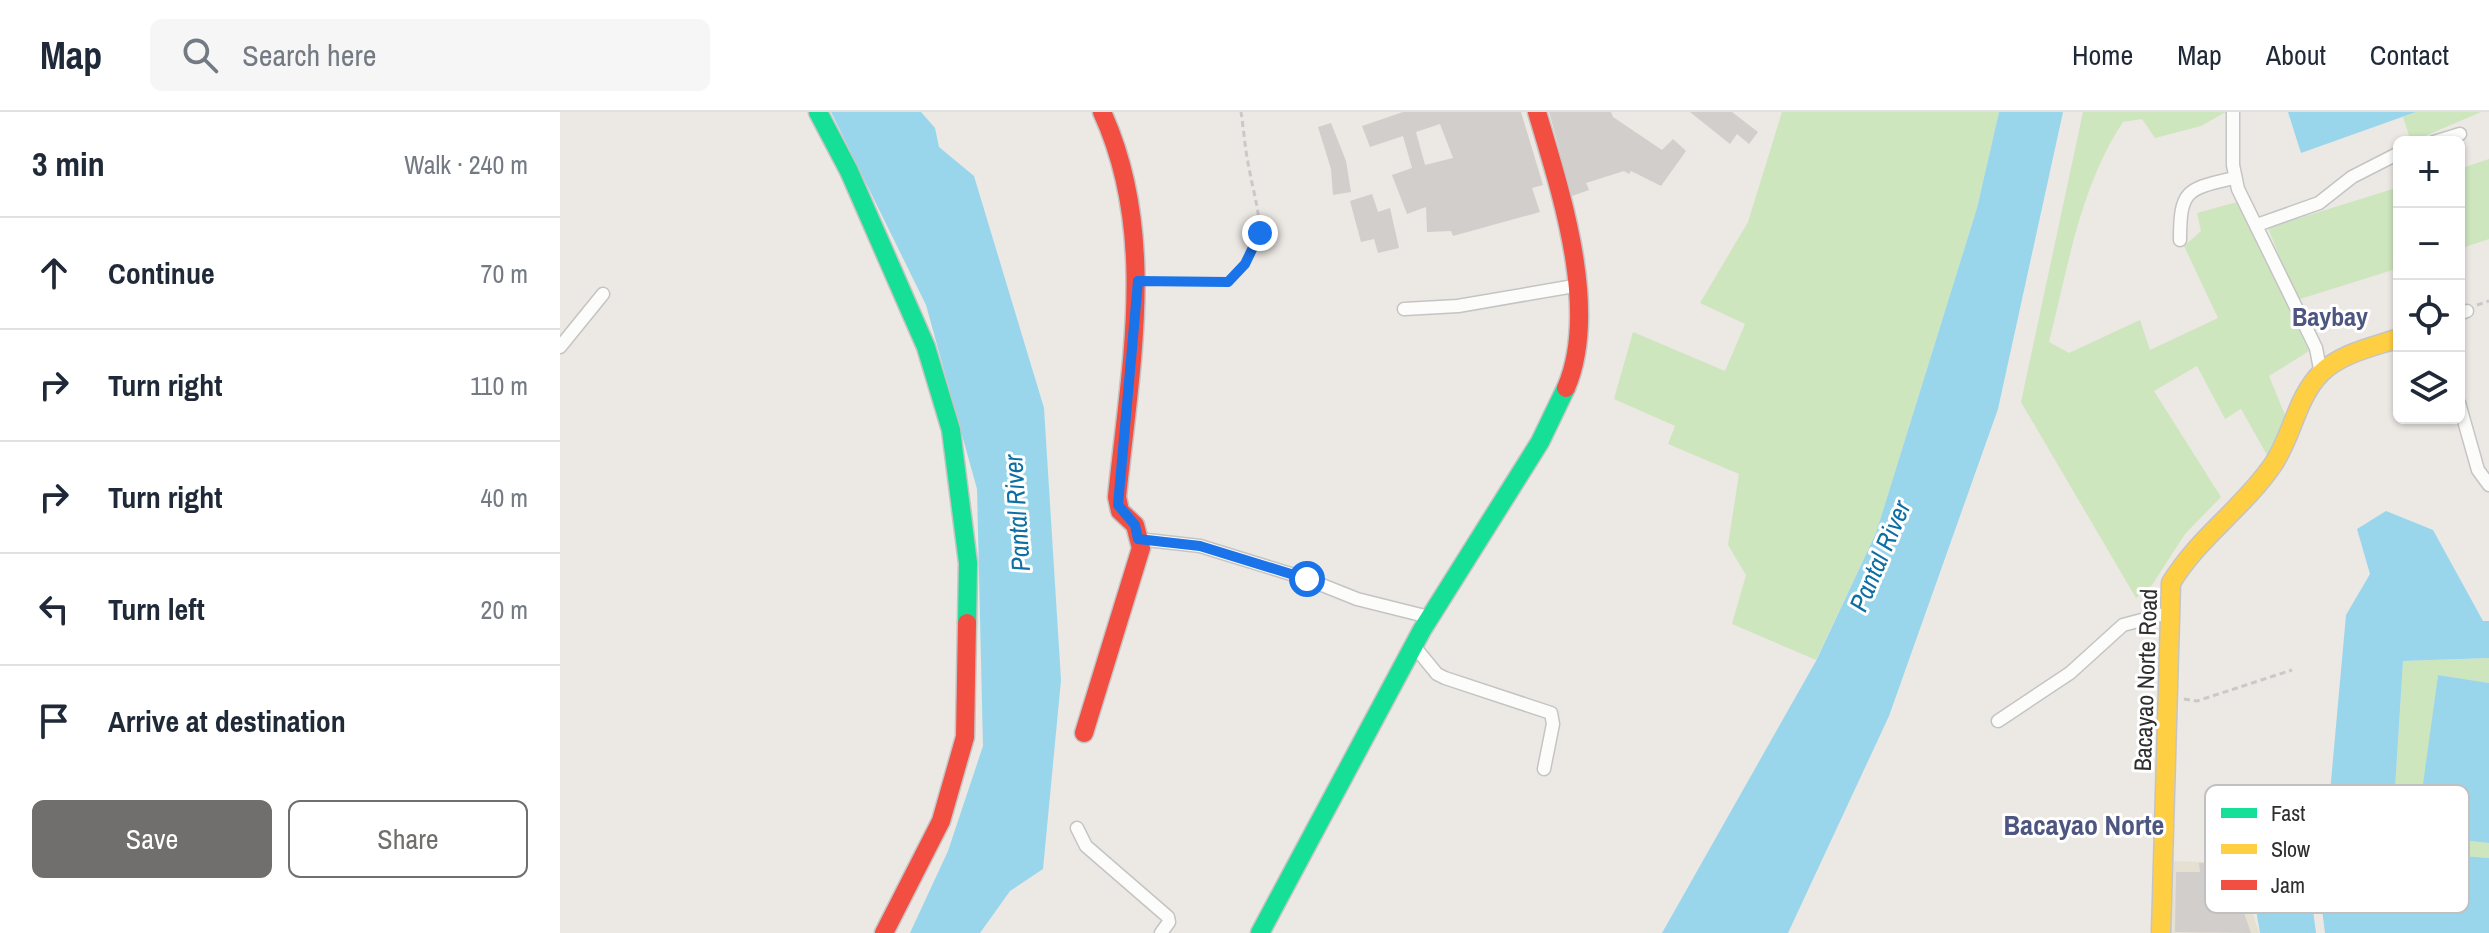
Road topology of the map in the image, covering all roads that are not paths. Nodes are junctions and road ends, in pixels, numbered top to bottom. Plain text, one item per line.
1 (818, 112) edge
2 (1102, 112) edge
3 (1537, 112) edge
4 (2233, 112) edge
5 (2460, 134) dead end
6 (2454, 136) edge
7 (2393, 156) edge
8 (2234, 178) junction
9 (2257, 225) junction
10 (2180, 240) dead end
11 (1574, 286) junction
12 (603, 294) dead end
13 (1404, 309) dead end
14 (2393, 340) edge
15 (560, 347) edge
16 (2321, 374) junction
17 (2465, 424) edge
18 (2489, 485) edge
19 (1138, 539) junction
20 (2168, 613) junction
21 (1429, 617) junction
22 (1414, 646) junction
23 (1998, 721) dead end
24 (1084, 733) dead end
25 (1544, 769) dead end
26 (1077, 828) dead end
27 (884, 933) edge
28 (1161, 933) edge
29 (1260, 933) edge
30 (2161, 933) edge

1 - 27 street
2 - 19 street
3 - 11 street
4 - 8 street
5 - 6 street
7 - 9 street
8 - 9 street
8 - 10 street
9 - 16 street
11 - 13 street
11 - 21 street
12 - 15 street
14 - 16 street
16 - 20 street, Bacayao Norte Road
17 - 18 street
19 - 21 street
19 - 24 street
20 - 23 street
20 - 30 street, Bacayao Norte Road
21 - 22 street
22 - 25 street
22 - 29 street
26 - 28 street

